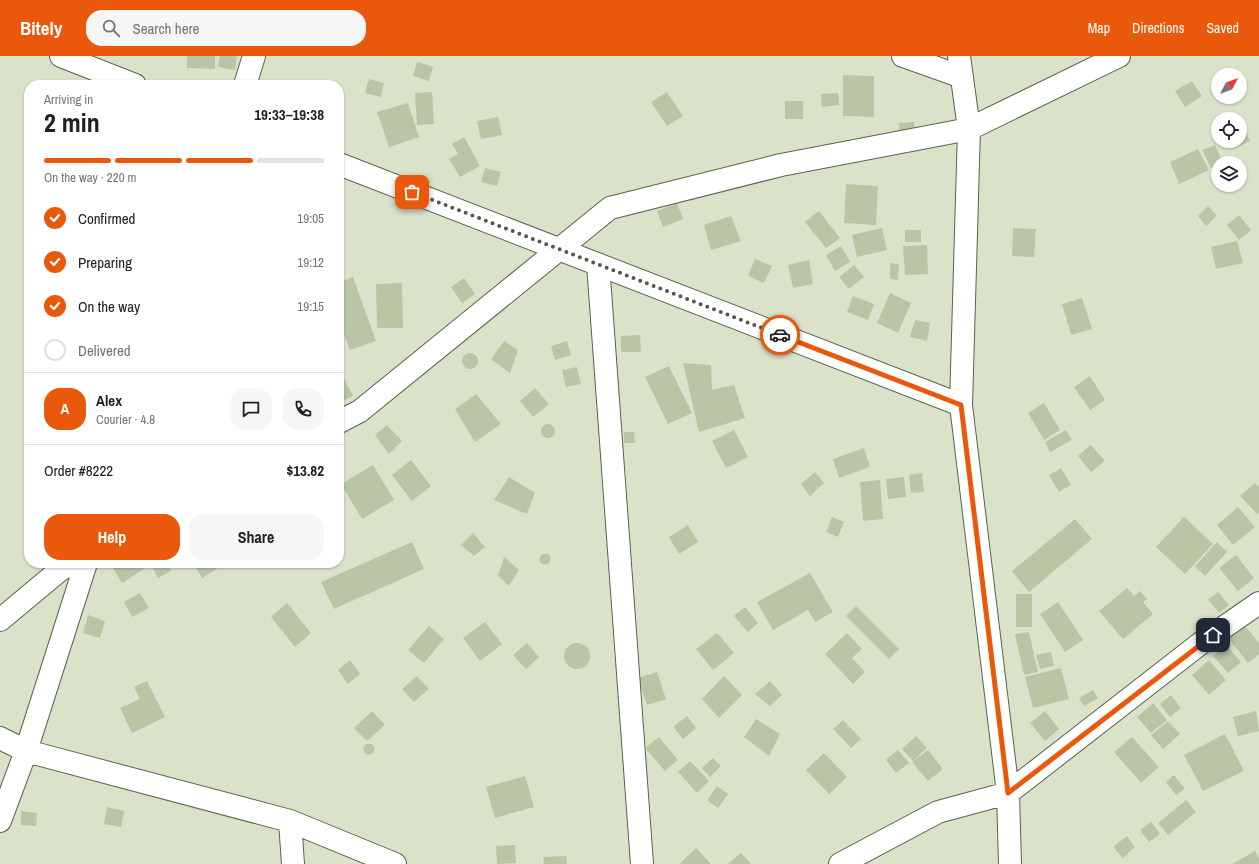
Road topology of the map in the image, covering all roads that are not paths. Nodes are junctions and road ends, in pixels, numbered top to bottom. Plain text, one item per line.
1 (61, 56) edge
2 (254, 56) edge
3 (903, 56) edge
4 (1119, 56) edge
5 (960, 66) edge
6 (122, 80) edge
7 (247, 80) edge
8 (969, 129) junction
9 (344, 166) edge
10 (559, 249) junction
11 (598, 264) junction
12 (961, 405) junction
13 (344, 419) edge
14 (64, 568) edge
15 (84, 568) edge
16 (1259, 603) edge
17 (0, 620) edge
18 (0, 738) edge
19 (26, 751) junction
20 (1008, 793) junction
21 (0, 821) edge
22 (290, 821) junction
23 (293, 864) edge
24 (395, 864) edge
25 (642, 864) edge
26 (840, 864) edge
27 (1010, 864) edge

1 - 6 street
2 - 7 street
3 - 5 street
4 - 8 street
5 - 8 street
8 - 10 street
8 - 12 street
9 - 10 street
10 - 11 street
10 - 13 street
11 - 12 street
11 - 25 street
12 - 20 street
14 - 17 street
15 - 19 street
16 - 20 street
18 - 19 street
19 - 21 street
19 - 22 street
20 - 26 street
20 - 27 street
22 - 23 street
22 - 24 street

